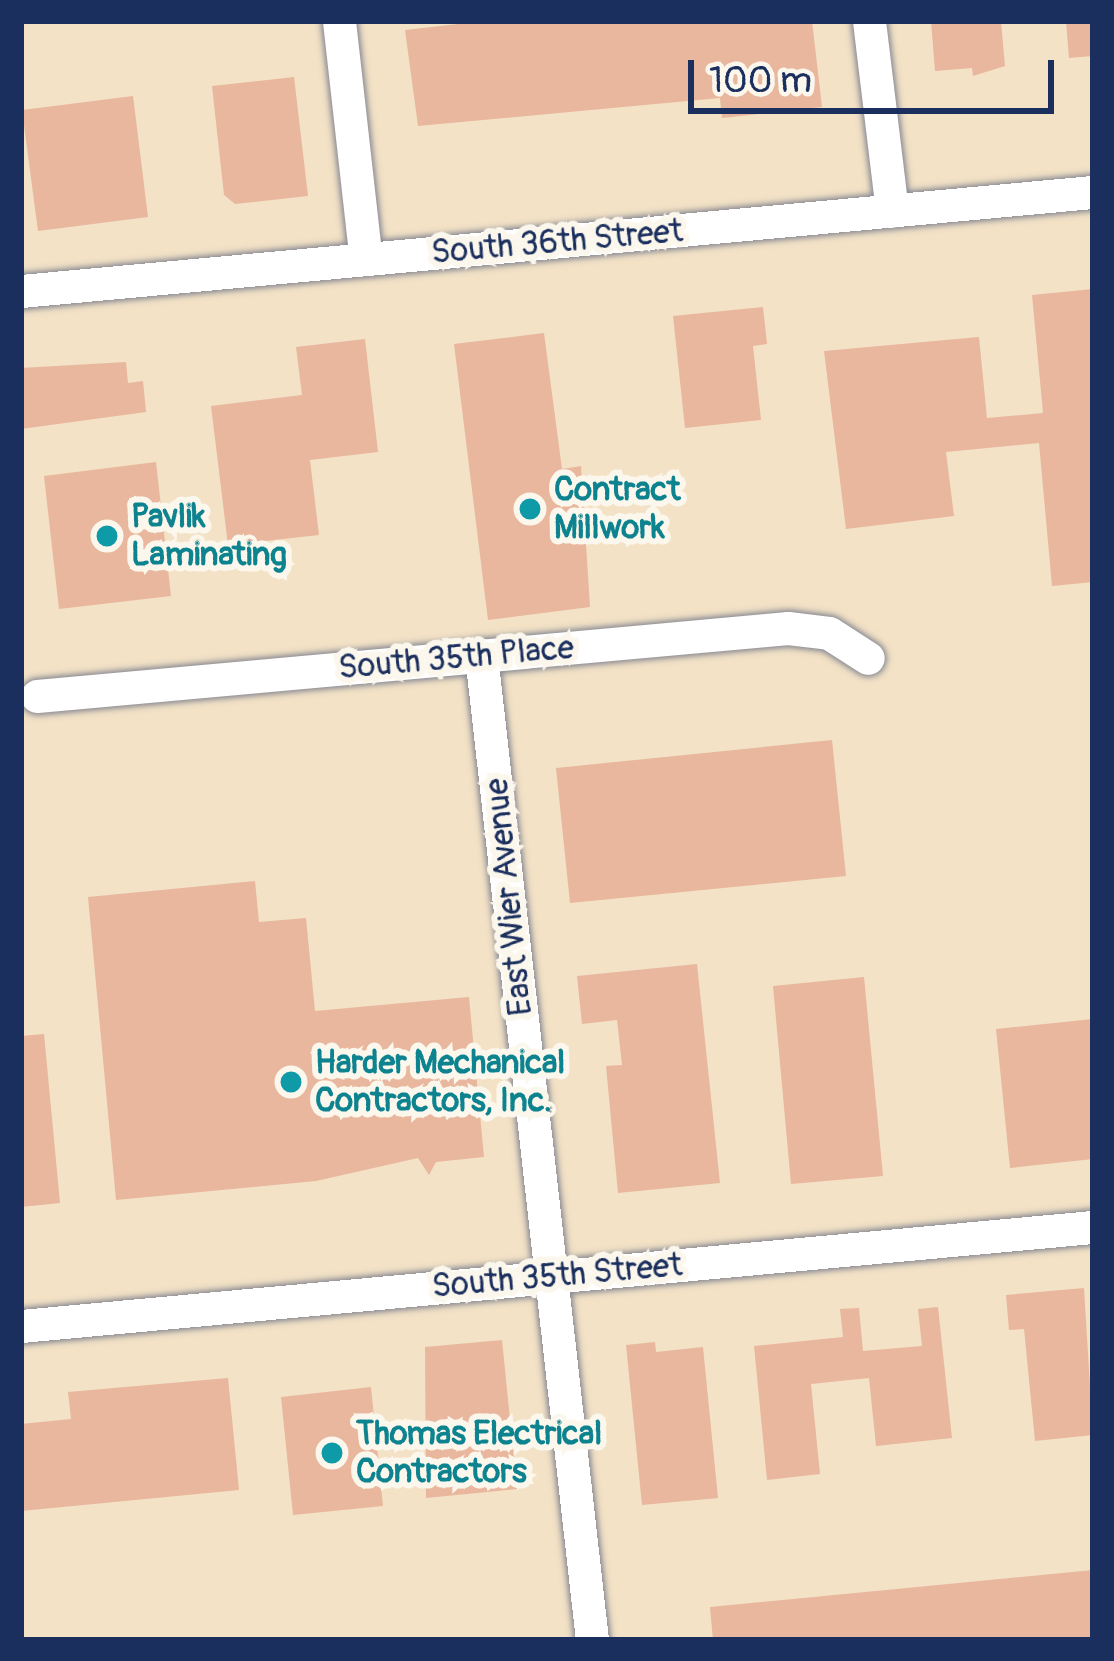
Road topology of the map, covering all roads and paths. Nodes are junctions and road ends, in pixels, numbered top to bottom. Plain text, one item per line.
1 (340, 21) edge
2 (868, 21) edge
3 (1093, 192) edge
4 (892, 211) junction
5 (365, 253) junction
6 (21, 291) edge
7 (482, 656) junction
8 (868, 658) dead end
9 (37, 695) dead end
10 (1093, 1227) edge
11 (552, 1276) junction
12 (21, 1326) edge
13 (592, 1640) edge

1 - 5 street
2 - 4 street
3 - 4 street, South 36th Street
4 - 5 street, South 36th Street
5 - 6 street, South 36th Street
7 - 8 street, South 35th Place
7 - 9 street, South 35th Place
7 - 11 street, East Wier Avenue
10 - 11 street, South 35th Street
11 - 12 street, South 35th Street
11 - 13 street, East Wier Avenue

